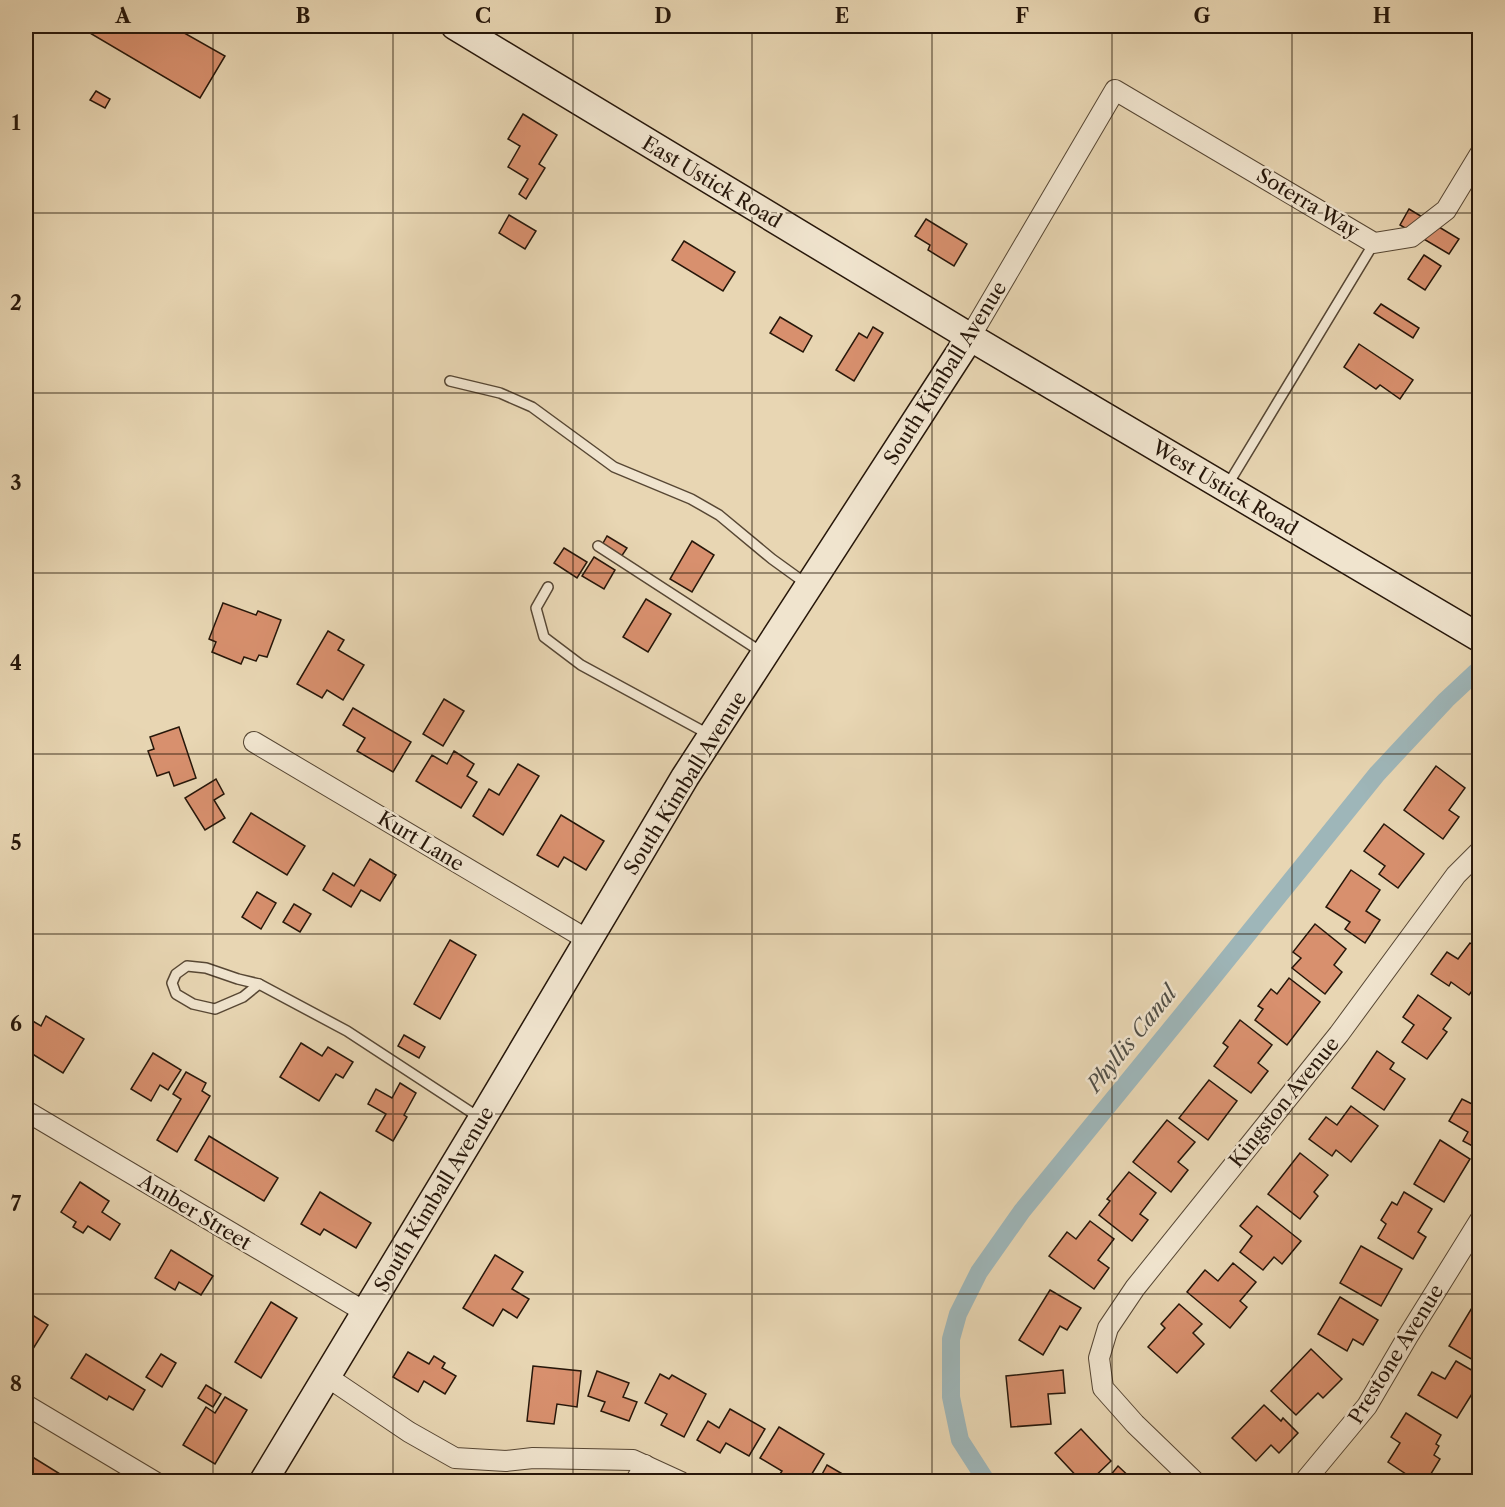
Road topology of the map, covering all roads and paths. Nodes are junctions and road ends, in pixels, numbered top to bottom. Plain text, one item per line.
1 (455, 26) edge
2 (1115, 90) joint
3 (1479, 154) edge
4 (1374, 243) junction
5 (970, 337) junction
6 (450, 381) dead end
7 (1226, 488) junction
8 (598, 546) dead end
9 (548, 586) dead end
10 (810, 586) junction
11 (1479, 638) edge
12 (765, 655) junction
13 (712, 736) junction
14 (254, 742) dead end
15 (1479, 851) edge
16 (588, 940) junction
17 (259, 984) junction
18 (26, 1111) edge
19 (482, 1119) junction
20 (1479, 1220) edge
21 (365, 1312) junction
22 (326, 1376) junction
23 (26, 1405) edge
24 (640, 1473) edge
25 (155, 1482) edge
26 (262, 1482) edge
27 (681, 1482) edge
28 (1195, 1482) edge
29 (1304, 1482) edge

1 - 5 street, East Ustick Road
2 - 4 street, Soterra Way
2 - 5 street, South Kimball Avenue
3 - 4 street, Soterra Way
4 - 7 lane
5 - 7 street, West Ustick Road
5 - 10 street, South Kimball Avenue
6 - 10 lane
7 - 11 street, West Ustick Road
8 - 12 lane
9 - 13 lane
10 - 12 street, South Kimball Avenue
12 - 13 street, South Kimball Avenue
13 - 16 street, South Kimball Avenue
14 - 16 street, Kurt Lane
15 - 28 street, Kingston Avenue
16 - 19 street, South Kimball Avenue
17 - 17 lane
17 - 19 lane
18 - 21 street, Amber Street
19 - 21 street, South Kimball Avenue
20 - 29 street, Prestone Avenue
21 - 22 street, South Kimball Avenue
22 - 24 street
22 - 26 street, South Kimball Avenue
23 - 25 street
24 - 27 street

